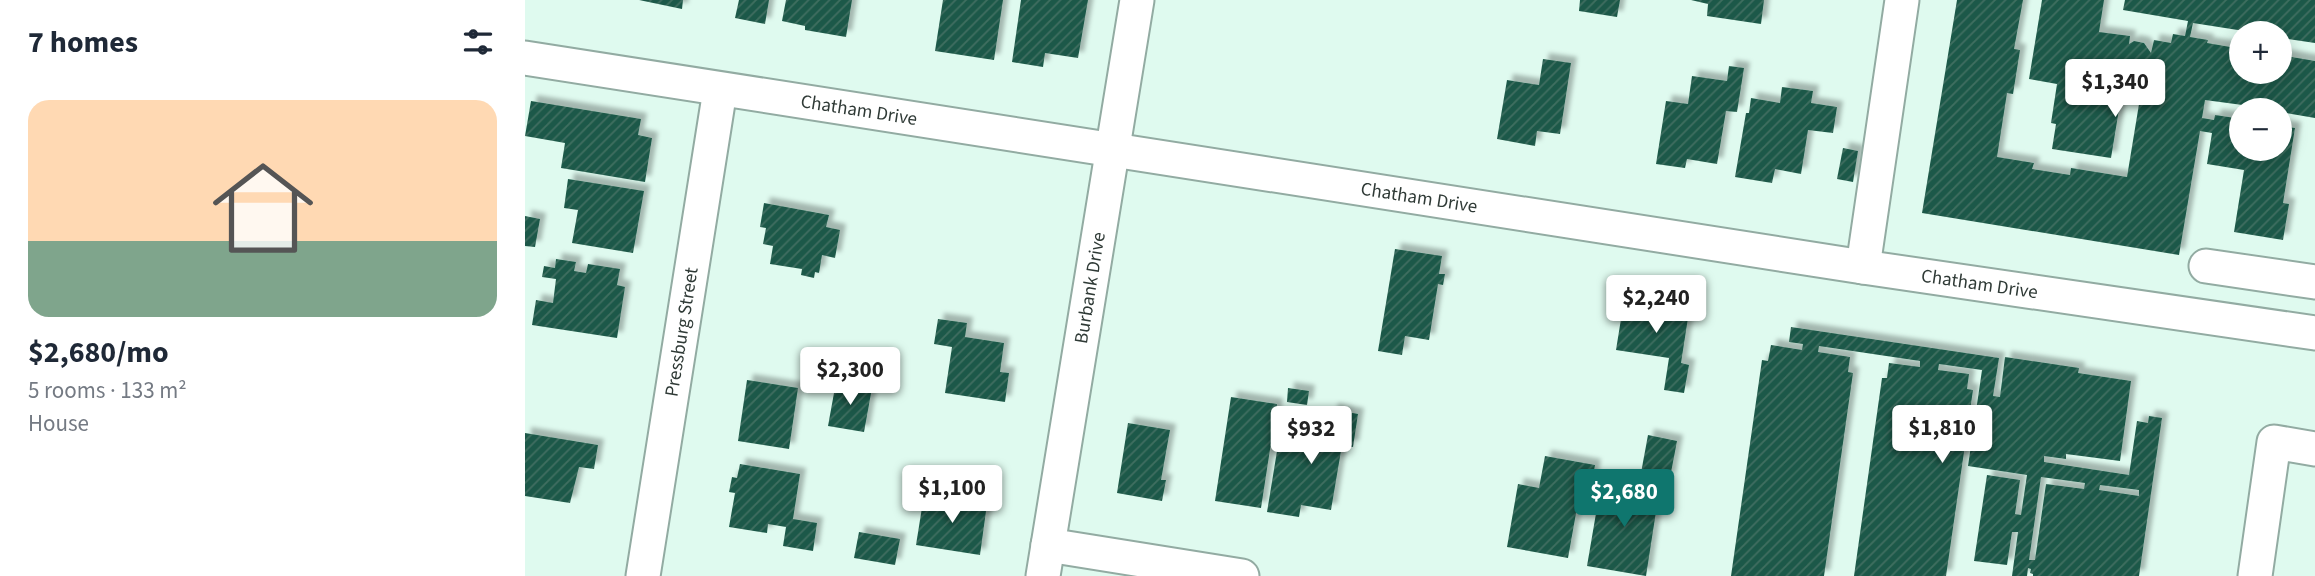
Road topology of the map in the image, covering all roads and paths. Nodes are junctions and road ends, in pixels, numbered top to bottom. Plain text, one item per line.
1 (1137, 0) edge
2 (1902, 0) edge
3 (525, 58) edge
4 (720, 90) junction
5 (1114, 151) junction
6 (2206, 266) dead end
7 (1863, 267) junction
8 (2268, 275) junction
9 (2315, 282) edge
10 (2261, 325) junction
11 (2315, 333) edge
12 (2315, 449) edge
13 (1046, 561) edge
14 (643, 576) edge
15 (1242, 576) edge
16 (2255, 576) edge

1 - 5 street, Burbank Drive
2 - 7 street
3 - 4 street, Chatham Drive
4 - 5 street, Chatham Drive
4 - 14 street, Pressburg Street
5 - 7 street, Chatham Drive
5 - 13 street, Burbank Drive
6 - 8 street
7 - 10 street, Chatham Drive
8 - 9 street
8 - 10 street
10 - 11 street, Chatham Drive
12 - 16 street
13 - 15 street

